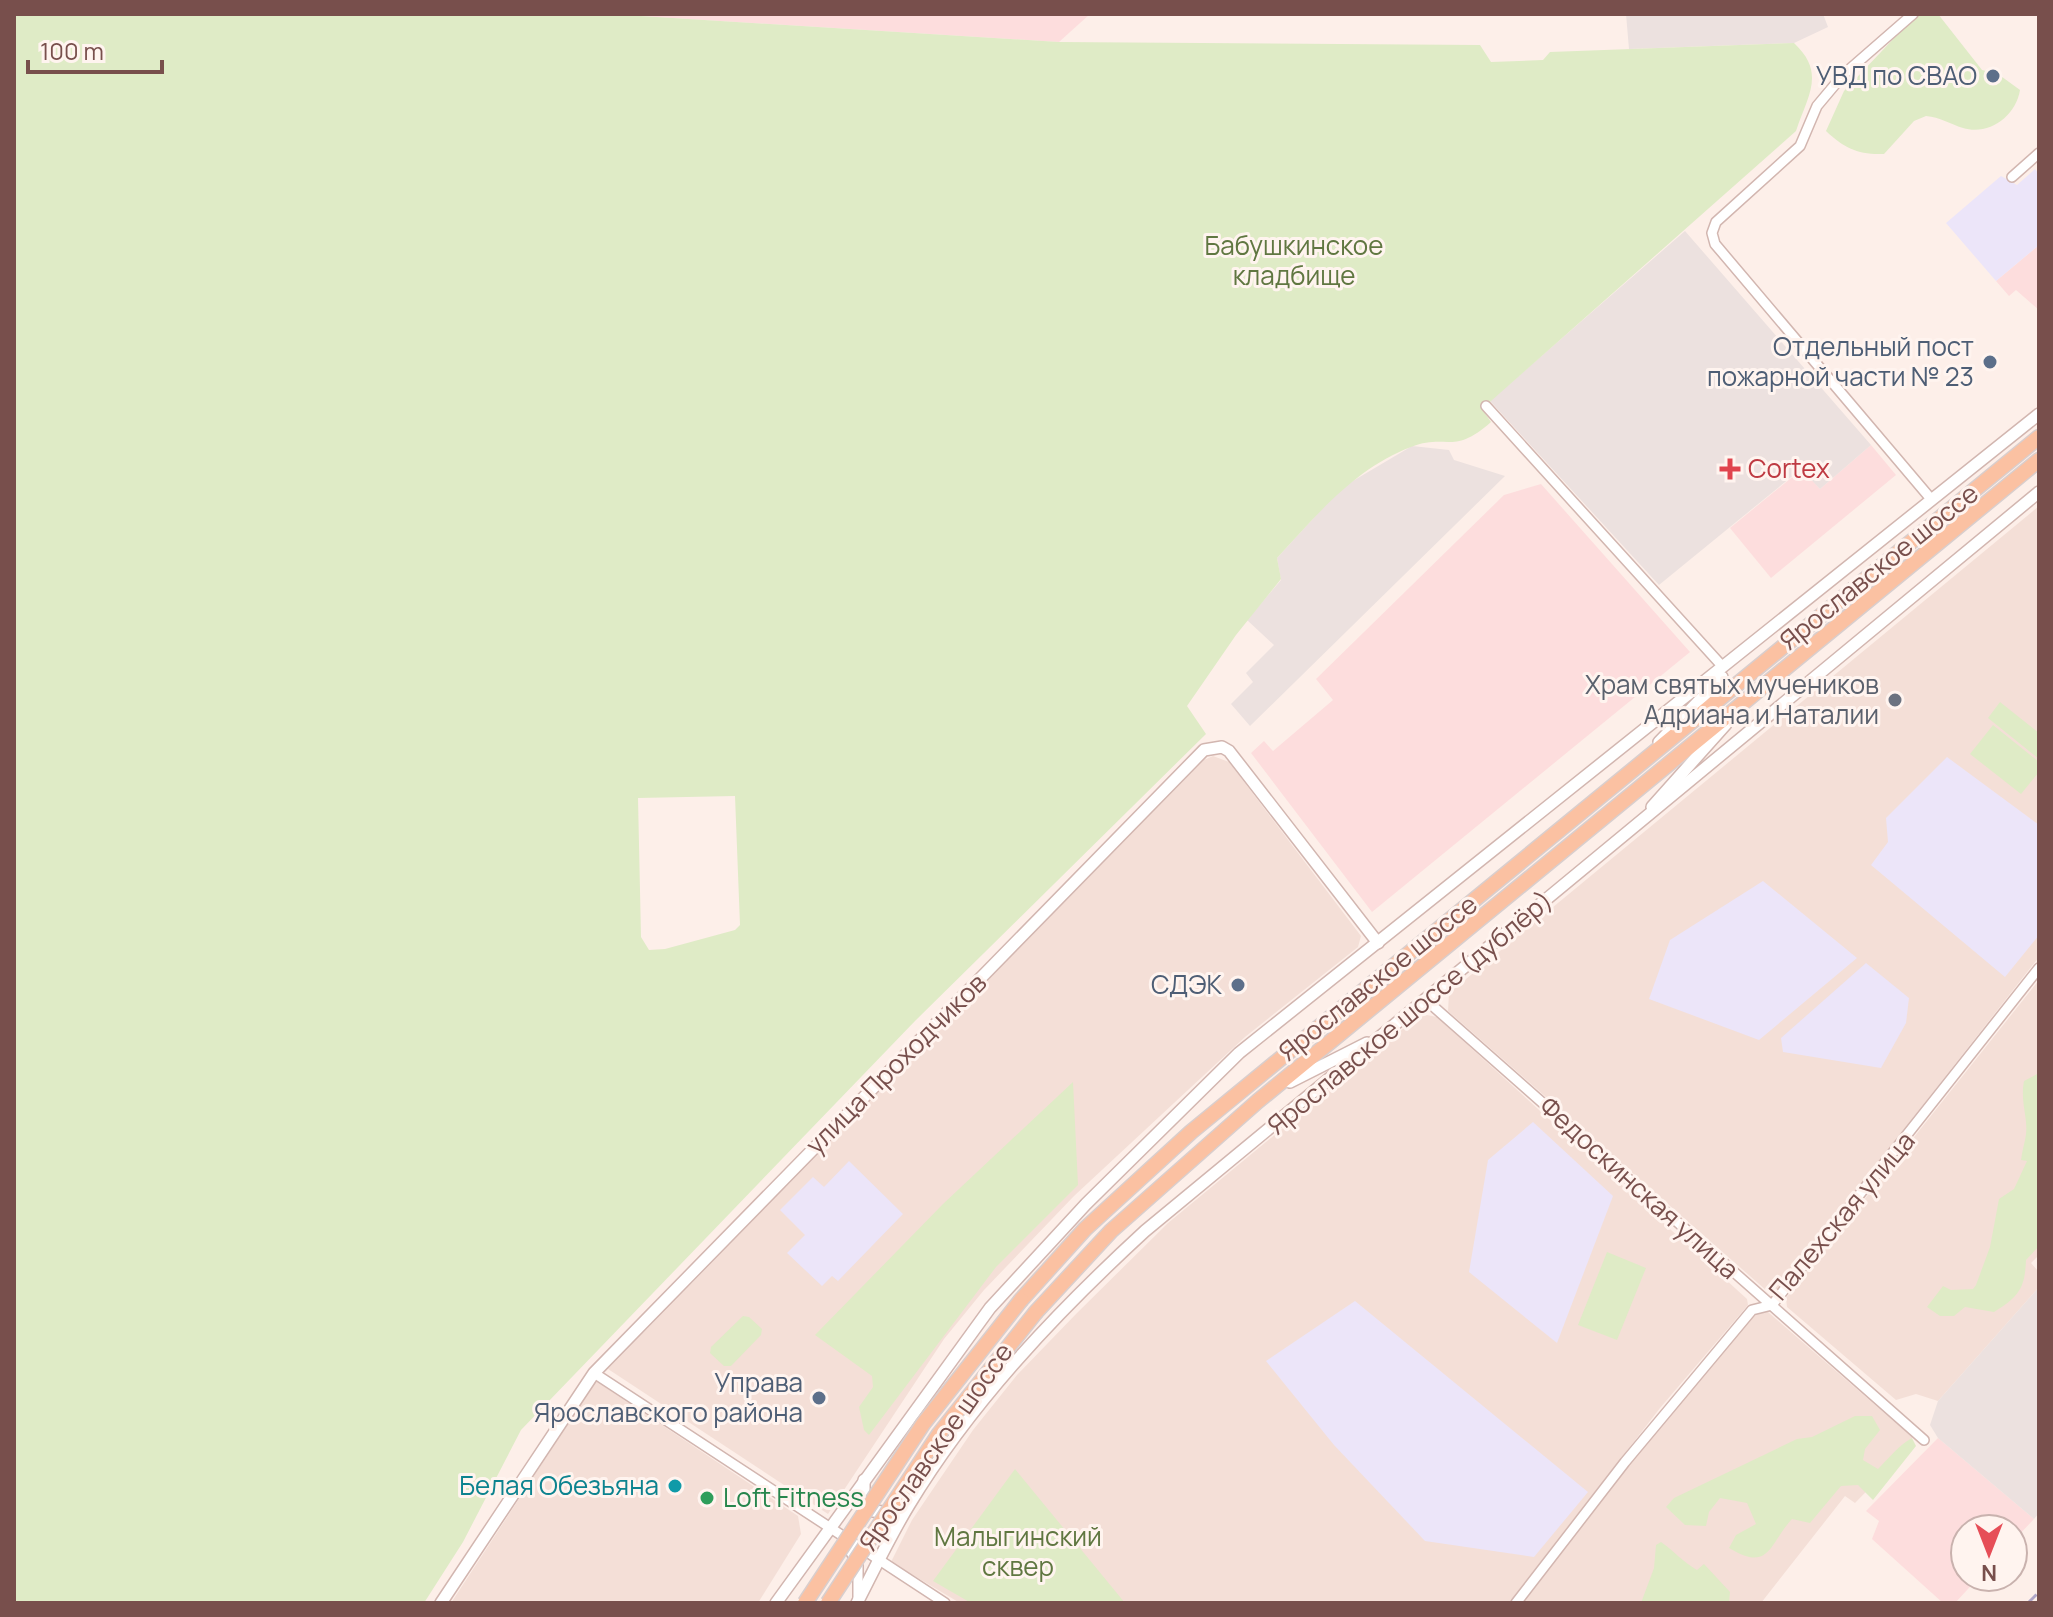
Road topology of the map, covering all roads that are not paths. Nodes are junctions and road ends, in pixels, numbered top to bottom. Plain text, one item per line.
1 (1913, 14) edge
2 (2039, 153) edge
3 (2012, 177) dead end
4 (1486, 406) dead end
5 (2039, 414) edge
6 (2039, 437) edge
7 (2039, 460) edge
8 (2039, 492) edge
9 (1931, 499) junction
10 (1746, 649) junction
11 (1723, 667) junction
12 (1751, 694) junction
13 (1643, 761) junction
14 (1637, 826) junction
15 (1378, 943) junction
16 (2039, 968) edge
17 (1426, 1000) junction
18 (1381, 1037) junction
19 (1258, 1101) junction
20 (1772, 1305) junction
21 (594, 1373) junction
22 (1924, 1440) dead end
23 (865, 1476) junction
24 (909, 1505) junction
25 (836, 1531) junction
26 (878, 1562) junction
27 (441, 1603) edge
28 (776, 1603) edge
29 (805, 1603) edge
30 (828, 1603) edge
31 (857, 1603) edge
32 (945, 1603) edge
33 (1516, 1603) edge

1 - 9 street
2 - 3 street
4 - 11 street
5 - 9 street
6 - 13 main road, Ярославское шоссе
7 - 12 main road, Ярославское шоссе
8 - 14 street, Ярославское шоссе (дублёр)
9 - 10 street
10 - 11 street
10 - 13 street
11 - 15 street
12 - 14 street
12 - 19 main road, Ярославское шоссе
13 - 29 main road, Ярославское шоссе, bridge
14 - 17 street, Ярославское шоссе (дублёр)
15 - 21 street, улица Проходчиков
15 - 23 street
16 - 20 street, Палехская улица
17 - 18 street, Ярославское шоссе (дублёр)
17 - 20 street, Федоскинская улица
18 - 19 street
18 - 24 street, Ярославское шоссе (дублёр)
19 - 30 main road, Ярославское шоссе, bridge
20 - 22 street, Федоскинская улица
20 - 33 street, Палехская улица
21 - 25 street
21 - 27 street, улица Проходчиков
23 - 24 street
23 - 25 street
24 - 26 street, Ярославское шоссе (дублёр)
25 - 26 street
25 - 28 street
25 - 31 street
26 - 31 street, Ярославское шоссе (дублёр)
26 - 32 street

